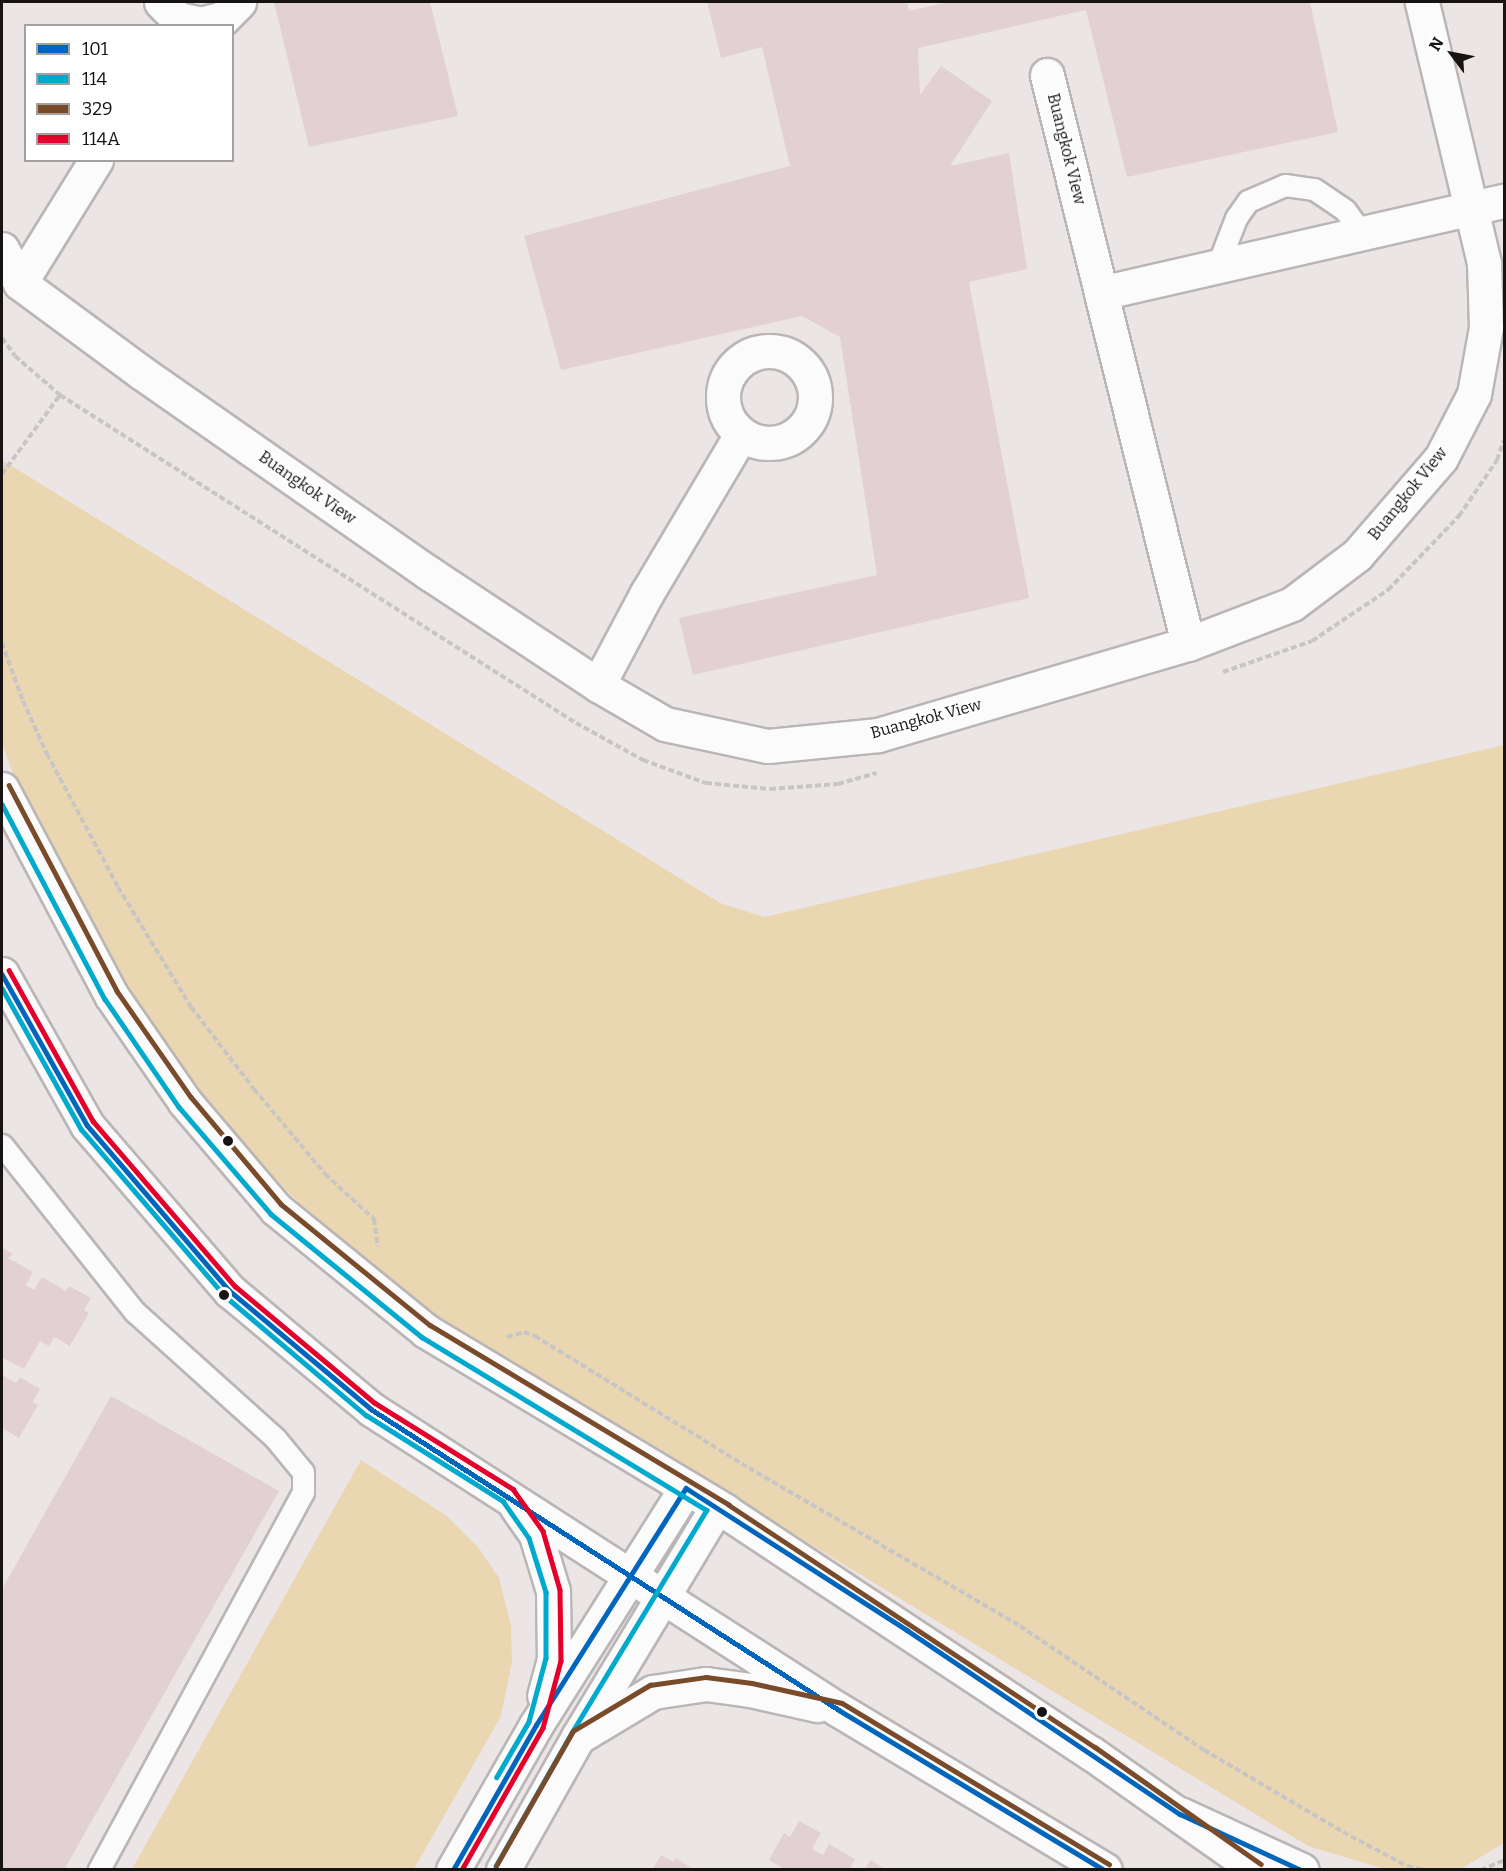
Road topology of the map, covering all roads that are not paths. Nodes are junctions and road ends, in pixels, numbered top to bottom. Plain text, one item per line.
1 (239, 2) edge
2 (1422, 2) edge
3 (171, 15) edge
4 (1047, 75) dead end
5 (95, 162) edge
6 (1504, 201) edge
7 (1473, 209) junction
8 (1362, 233) junction
9 (2, 249) edge
10 (1217, 267) junction
11 (20, 283) junction
12 (1101, 293) junction
13 (741, 435) dead end
14 (1188, 644) junction
15 (598, 685) junction
16 (2, 789) edge
17 (2, 974) edge
18 (2, 1145) edge
19 (686, 1488) junction
20 (507, 1495) junction
21 (717, 1507) junction
22 (632, 1576) junction
23 (663, 1596) junction
24 (839, 1710) junction
25 (536, 1725) junction
26 (578, 1737) junction
27 (1180, 1814) junction
28 (99, 1869) edge
29 (453, 1869) edge
30 (503, 1869) edge
31 (1105, 1869) edge
32 (1257, 1869) edge
33 (1302, 1869) edge

1 - 3 street
2 - 7 street, Buangkok View
4 - 12 street, Buangkok View
5 - 11 street
6 - 7 street
7 - 8 street
7 - 14 street, Buangkok View
8 - 10 street
8 - 10 lane
9 - 11 street, Buangkok View
10 - 12 street
11 - 15 street, Buangkok View
12 - 14 street, Buangkok View
13 - 15 street
14 - 15 street, Buangkok View
16 - 19 street
17 - 20 street
18 - 28 lane
19 - 21 street
19 - 22 street
20 - 22 street
20 - 25 street
21 - 23 street
21 - 27 street
22 - 23 street
22 - 25 street
23 - 24 street
23 - 26 street
24 - 26 street
24 - 31 street
25 - 29 street
26 - 30 street
27 - 32 street
27 - 33 street

